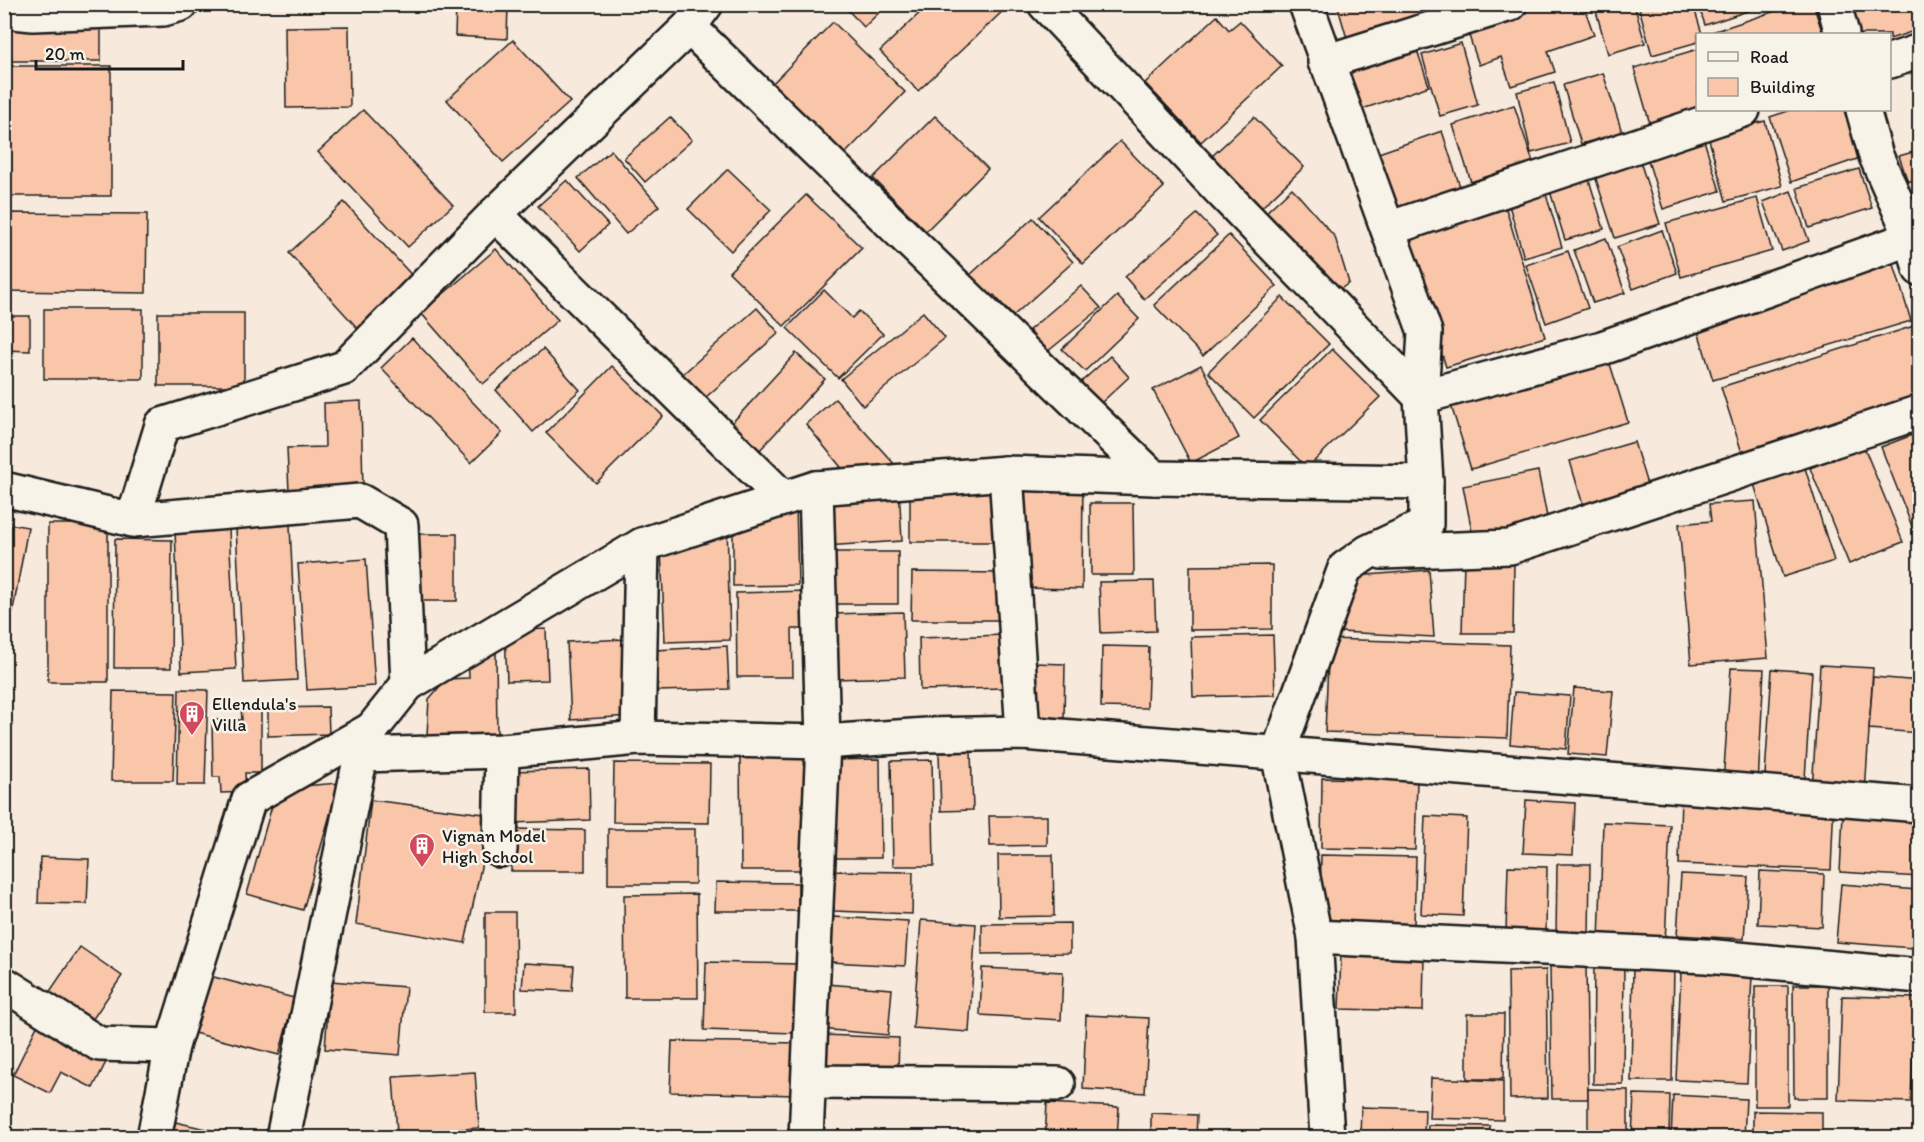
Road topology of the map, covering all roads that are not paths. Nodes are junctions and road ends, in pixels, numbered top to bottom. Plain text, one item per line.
1 (181, 4) edge
2 (1045, 4) edge
3 (1306, 4) edge
4 (1510, 4) edge
5 (1834, 4) edge
6 (4, 11) edge
7 (698, 16) edge
8 (1842, 33) edge
9 (1920, 51) edge
10 (1891, 61) edge
11 (1325, 62) junction
12 (1740, 111) edge
13 (1863, 111) edge
14 (495, 214) junction
15 (1388, 229) junction
16 (1916, 236) edge
17 (1920, 269) edge
18 (1421, 397) junction
19 (1920, 412) edge
20 (1006, 473) junction
21 (1154, 478) junction
22 (1426, 482) junction
23 (816, 488) junction
24 (4, 489) edge
25 (783, 498) junction
26 (133, 520) junction
27 (642, 545) junction
28 (1368, 552) junction
29 (408, 684) junction
30 (1023, 733) junction
31 (638, 738) junction
32 (367, 742) junction
33 (823, 742) junction
34 (502, 751) junction
35 (1278, 753) junction
36 (1920, 805) edge
37 (500, 850) dead end
38 (1315, 938) junction
39 (1920, 976) edge
40 (4, 984) edge
41 (172, 1046) junction
42 (809, 1082) junction
43 (1058, 1084) dead end
44 (154, 1137) edge
45 (283, 1137) edge
46 (806, 1137) edge
47 (1328, 1137) edge

1 - 6 street
2 - 18 street
3 - 11 street
4 - 11 street
5 - 8 street
7 - 14 street
7 - 21 street
9 - 10 street
11 - 15 street
12 - 15 street
13 - 16 street
14 - 25 street
14 - 26 street
15 - 18 street
16 - 17 street
16 - 18 street
18 - 22 street
19 - 28 street
20 - 21 street
20 - 23 street
20 - 30 street
21 - 22 street
22 - 28 street
23 - 25 street
23 - 33 street
24 - 26 street
25 - 27 street
26 - 29 street
27 - 29 street
27 - 31 street
28 - 35 street
29 - 32 street
30 - 33 street
30 - 35 street
31 - 33 street
31 - 34 street
32 - 34 street
32 - 41 street
32 - 45 street
33 - 42 street
34 - 37 street
35 - 36 street
35 - 38 street
38 - 39 street
38 - 47 street
40 - 41 street
41 - 44 street
42 - 43 street
42 - 46 street

